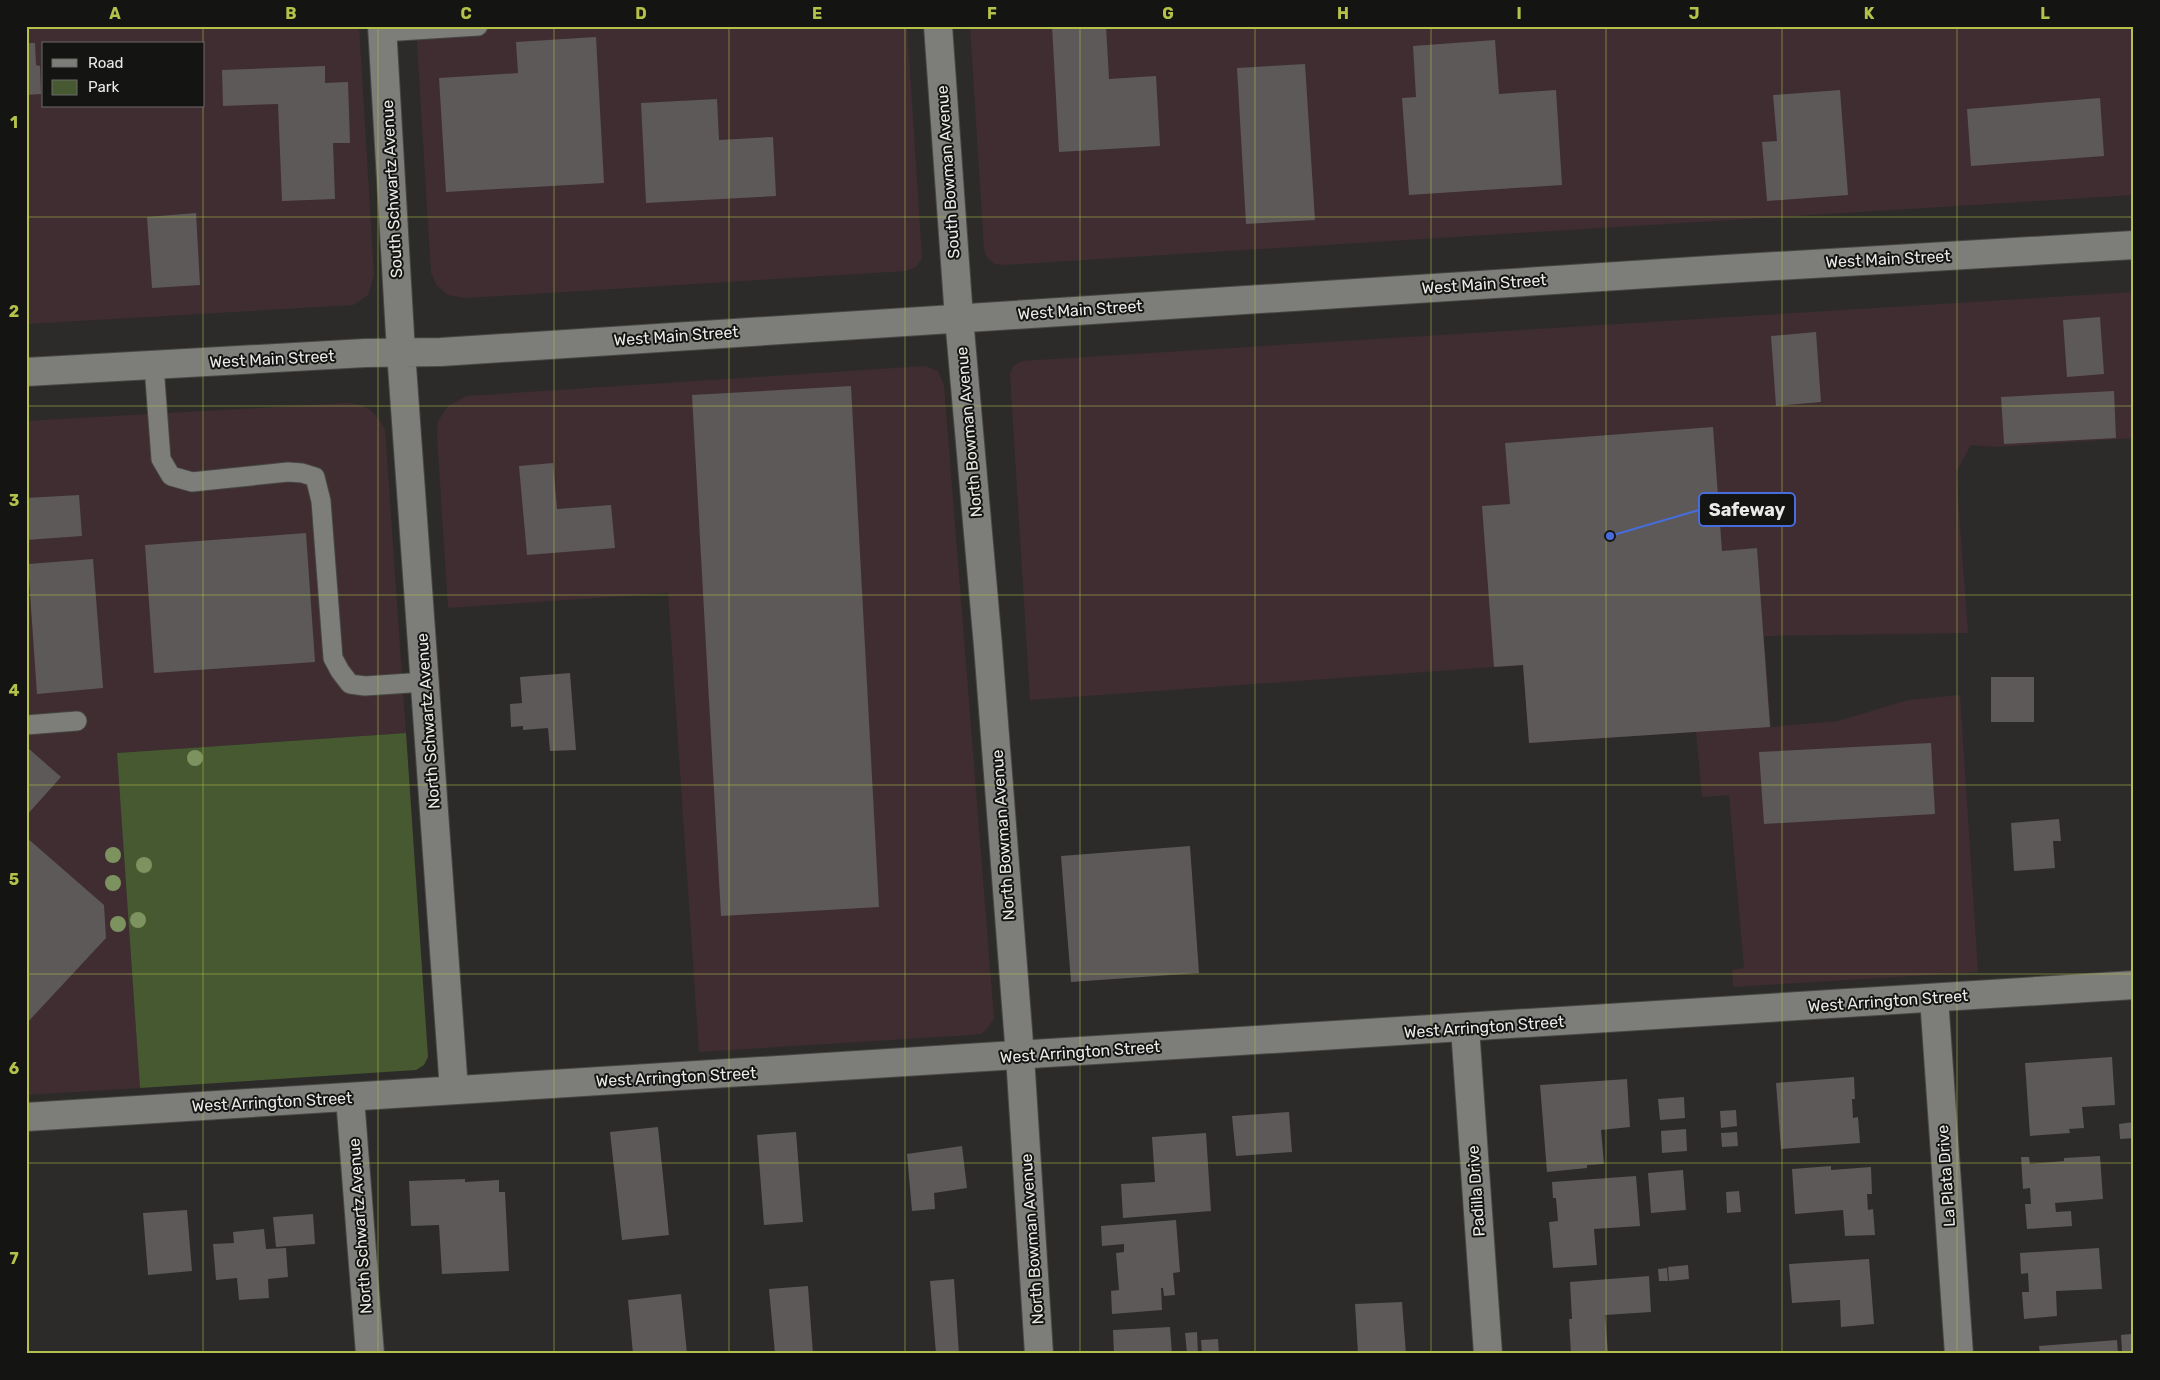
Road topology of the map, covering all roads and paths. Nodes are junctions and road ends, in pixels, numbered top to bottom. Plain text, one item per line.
1 (478, 26) edge
2 (938, 26) edge
3 (382, 29) edge
4 (2134, 245) edge
5 (959, 318) junction
6 (401, 352) junction
7 (154, 366) junction
8 (26, 372) edge
9 (425, 682) junction
10 (77, 721) dead end
11 (26, 725) edge
12 (2134, 986) edge
13 (1934, 998) junction
14 (1464, 1028) junction
15 (1020, 1056) junction
16 (454, 1090) junction
17 (350, 1098) junction
18 (26, 1117) edge
19 (370, 1354) edge
20 (1039, 1354) edge
21 (1488, 1354) edge
22 (1959, 1354) edge

1 - 3 lane
2 - 5 street, South Bowman Avenue
3 - 6 street, South Schwartz Avenue
4 - 5 street, West Main Street
5 - 6 street, West Main Street
5 - 15 street, North Bowman Avenue
6 - 7 street, West Main Street
6 - 9 street, North Schwartz Avenue
7 - 8 street, West Main Street
7 - 9 lane
9 - 16 street, North Schwartz Avenue
10 - 11 lane
12 - 13 street, West Arrington Street
13 - 14 street, West Arrington Street
13 - 22 street, La Plata Drive
14 - 15 street, West Arrington Street
14 - 21 street, Padilla Drive
15 - 16 street, West Arrington Street
15 - 20 street, North Bowman Avenue
16 - 17 street, West Arrington Street
17 - 18 street, West Arrington Street
17 - 19 street, North Schwartz Avenue

